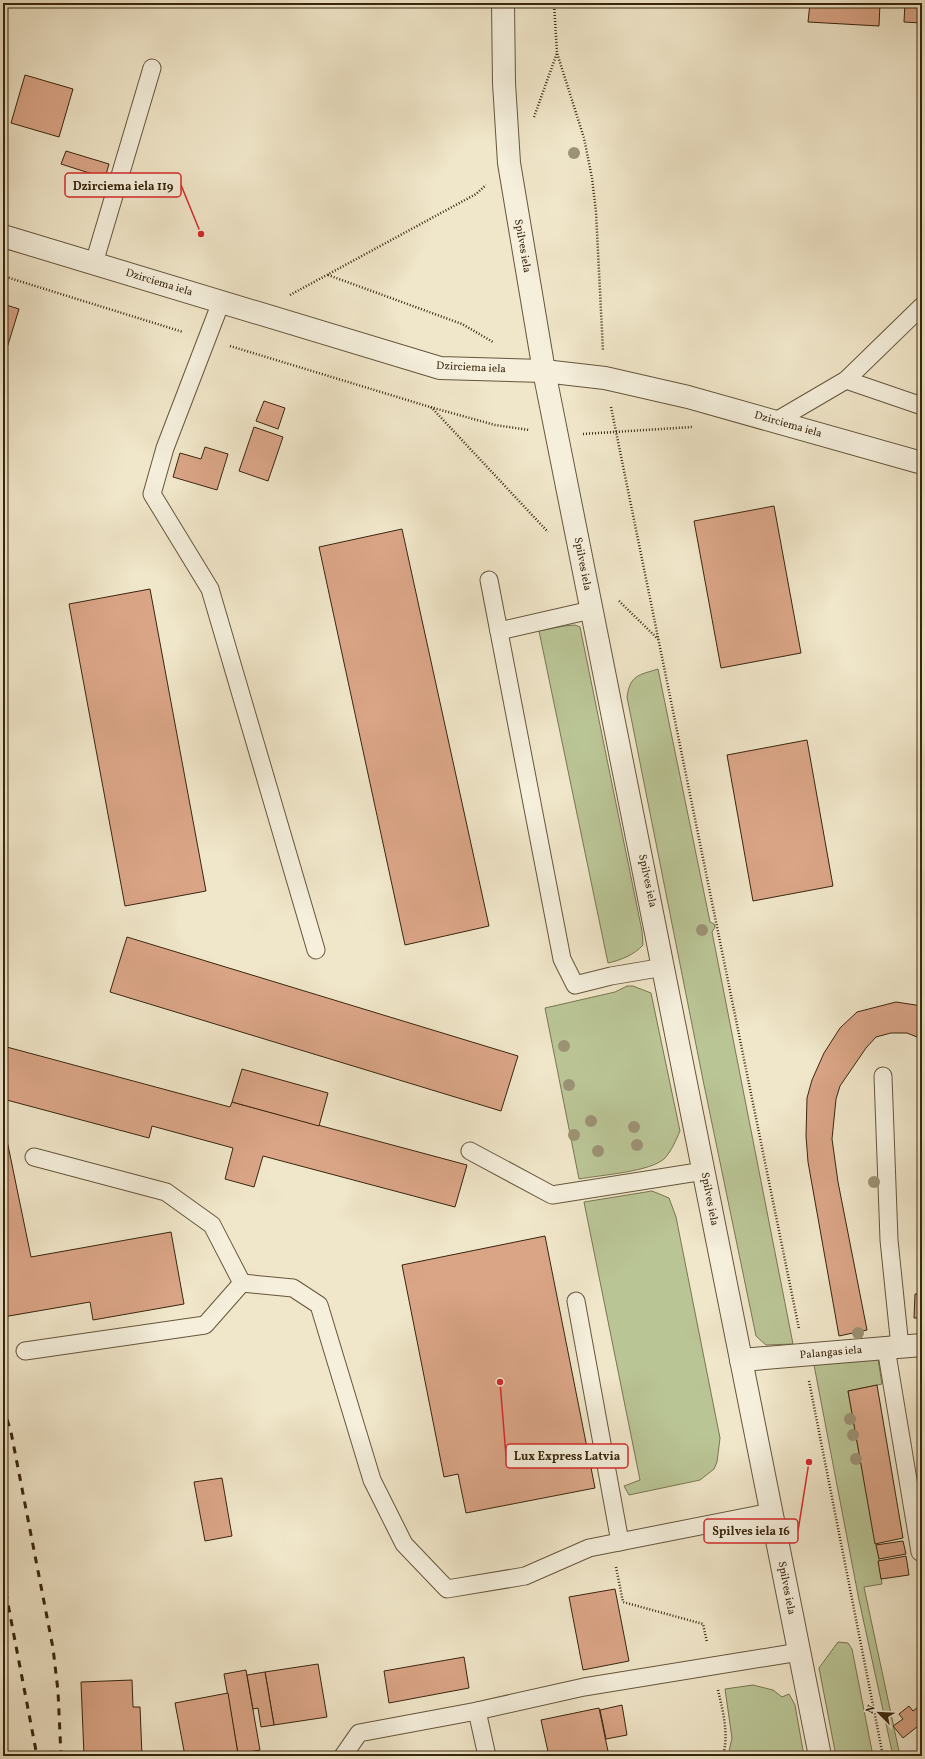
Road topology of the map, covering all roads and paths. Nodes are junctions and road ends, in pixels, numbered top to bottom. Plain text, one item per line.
1 (503, 3) edge
2 (554, 3) edge
3 (557, 53) junction
4 (152, 68) dead end
5 (533, 119) dead end
6 (509, 163) junction
7 (3, 236) edge
8 (94, 263) junction
9 (328, 274) junction
10 (3, 276) edge
11 (221, 302) junction
12 (922, 306) edge
13 (256, 312) junction
14 (207, 339) junction
15 (496, 344) dead end
16 (544, 371) junction
17 (605, 378) junction
18 (846, 380) junction
19 (922, 406) edge
20 (430, 407) junction
21 (776, 421) junction
22 (693, 428) dead end
23 (616, 432) junction
24 (557, 435) junction
25 (922, 463) edge
26 (552, 536) dead end
27 (489, 580) dead end
28 (615, 598) dead end
29 (591, 610) junction
30 (498, 631) junction
31 (659, 640) junction
32 (316, 950) dead end
33 (664, 967) junction
34 (883, 1076) dead end
35 (470, 1151) dead end
36 (34, 1157) dead end
37 (704, 1171) junction
38 (242, 1283) junction
39 (576, 1301) dead end
40 (922, 1345) edge
41 (893, 1347) junction
42 (25, 1351) dead end
43 (804, 1355) junction
44 (741, 1360) junction
45 (771, 1512) junction
46 (616, 1543) junction
47 (920, 1552) dead end
48 (799, 1652) junction
49 (713, 1666) junction
50 (477, 1711) junction
51 (343, 1756) edge
52 (487, 1756) edge
53 (723, 1756) edge
54 (820, 1756) edge
55 (884, 1756) edge

1 - 6 street, Spilves iela
2 - 3 path
3 - 5 path
3 - 17 path
4 - 8 lane
6 - 9 path
6 - 16 street, Spilves iela
7 - 8 street, Dzirciema iela
8 - 11 street, Dzirciema iela
9 - 13 path
9 - 15 path
10 - 14 path
11 - 13 street, Dzirciema iela
11 - 14 lane
12 - 18 lane
13 - 16 street, Dzirciema iela
14 - 20 path
14 - 32 lane
16 - 17 street, Dzirciema iela
16 - 24 street, Spilves iela
17 - 21 street, Dzirciema iela
17 - 23 path
18 - 19 lane
18 - 21 lane
20 - 24 path
20 - 26 path
21 - 25 street, Dzirciema iela
22 - 23 path
23 - 24 path
23 - 31 path
24 - 29 street, Spilves iela
27 - 30 lane
28 - 31 path
29 - 30 lane
29 - 33 street, Spilves iela
30 - 33 lane
31 - 43 path
33 - 37 street, Spilves iela
34 - 41 lane
35 - 37 lane
36 - 38 lane
37 - 44 street, Spilves iela
38 - 42 lane
38 - 46 lane
39 - 46 lane
40 - 41 street, Palangas iela
41 - 43 street, Palangas iela
41 - 47 lane
43 - 44 street, Palangas iela
43 - 55 path
44 - 45 street, Spilves iela
45 - 46 lane
45 - 48 street, Spilves iela
46 - 49 path
48 - 49 lane
48 - 54 street, Spilves iela
49 - 50 lane
49 - 53 path
50 - 51 lane
50 - 52 lane

